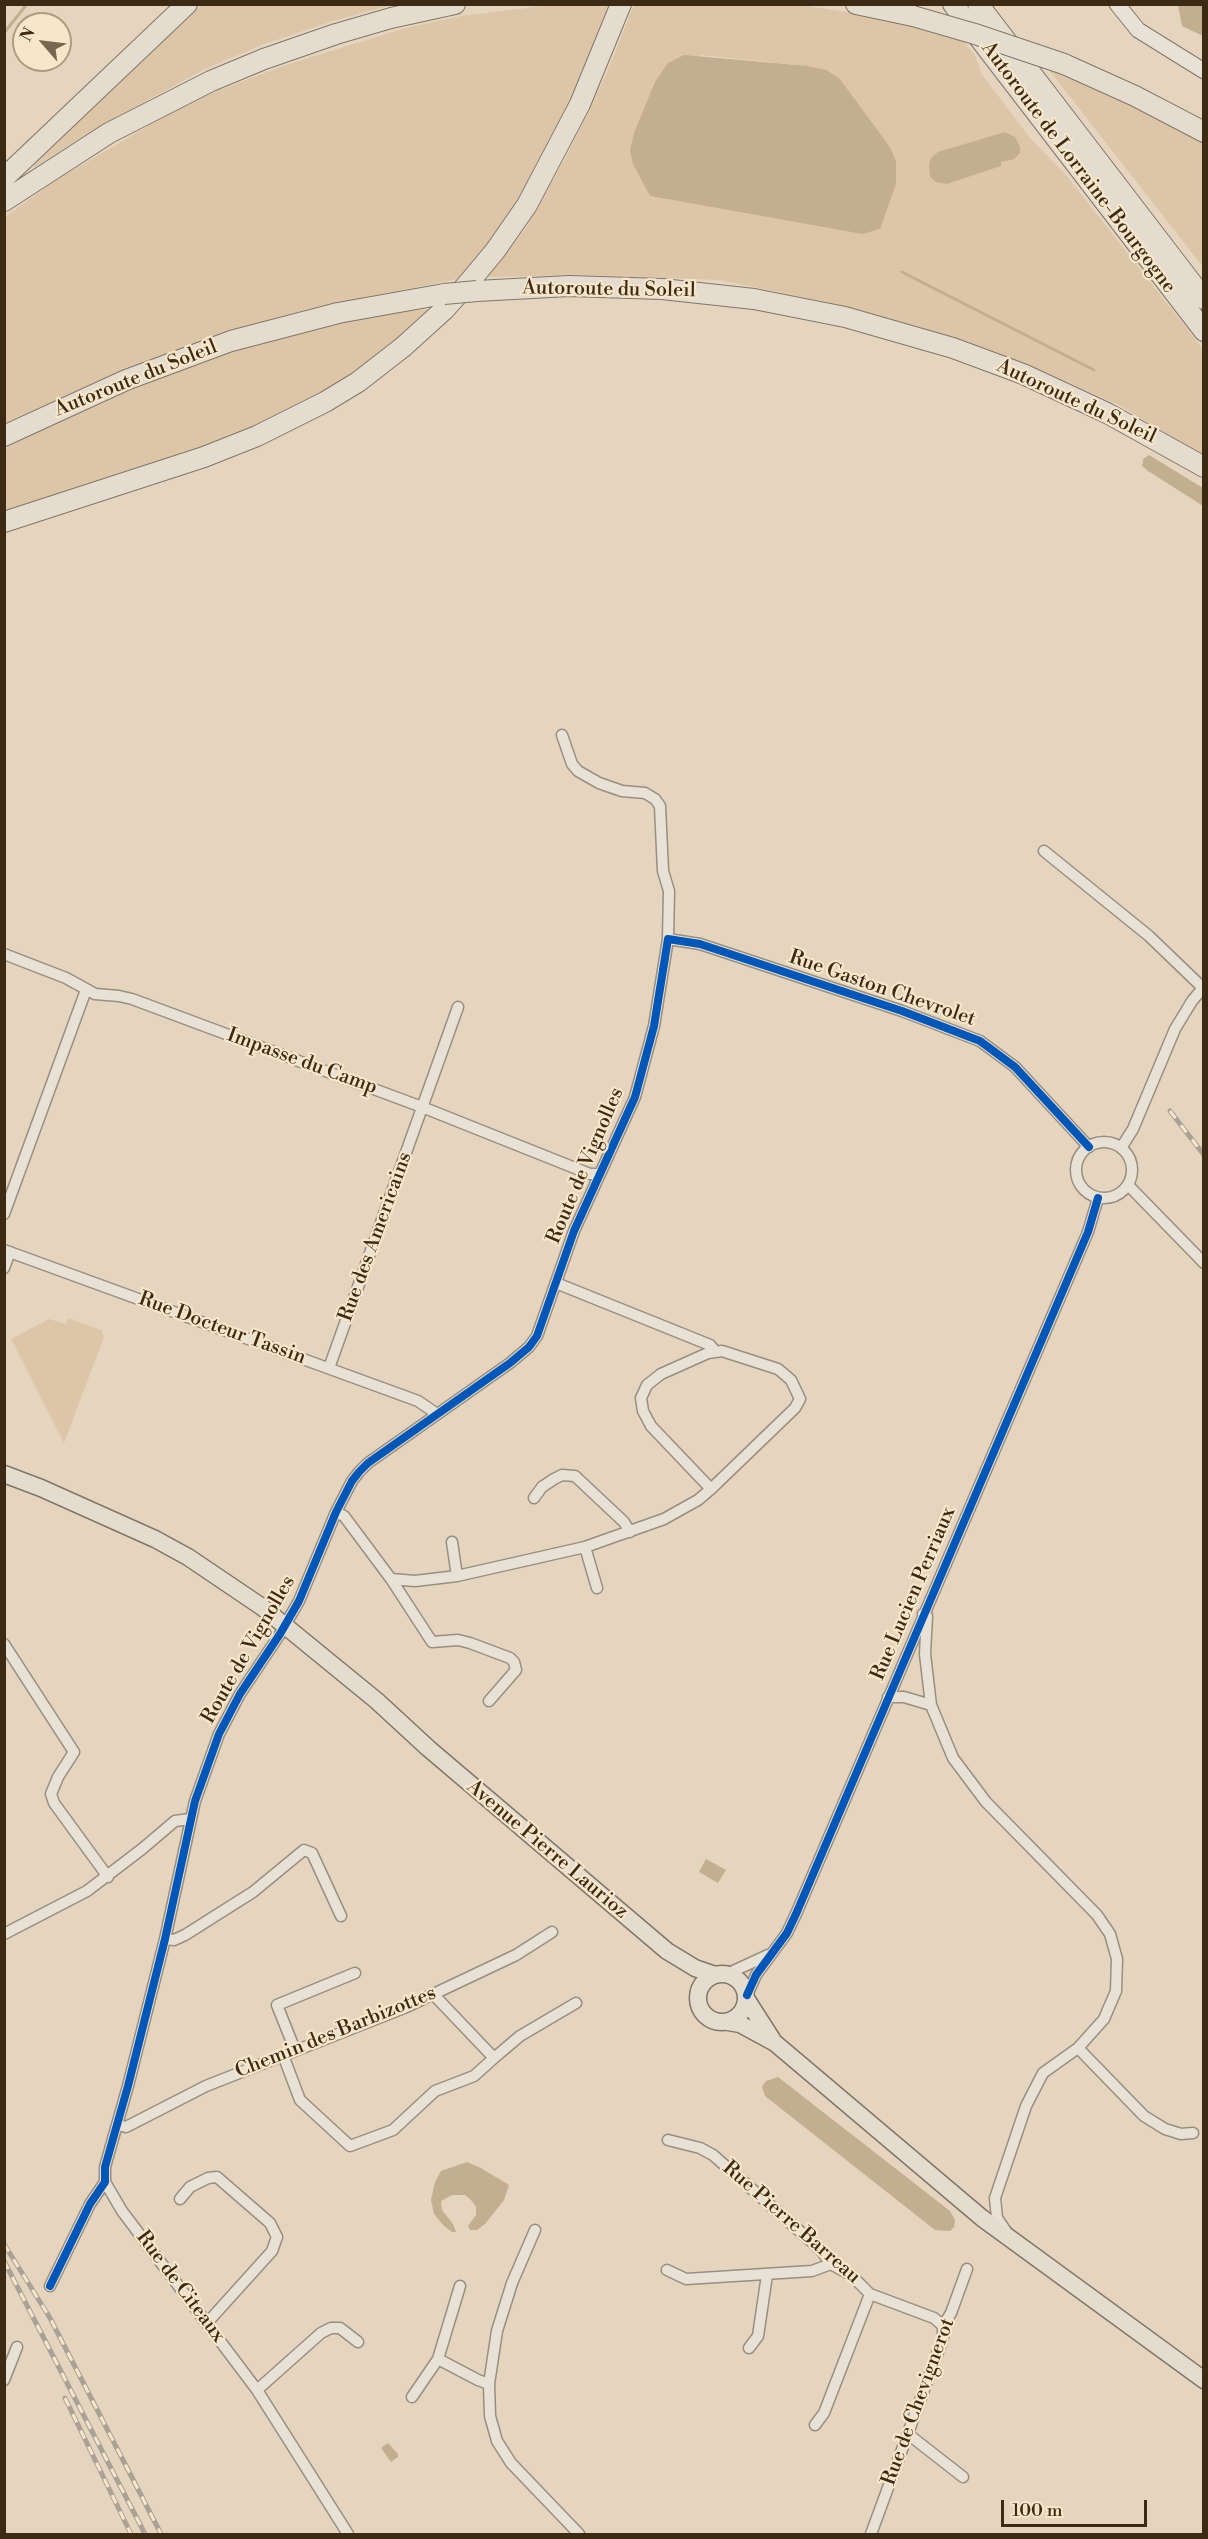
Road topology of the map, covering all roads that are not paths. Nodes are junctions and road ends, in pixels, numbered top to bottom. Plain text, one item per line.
1 (187, 4) edge
2 (455, 4) edge
3 (621, 4) edge
4 (856, 4) edge
5 (953, 4) edge
6 (978, 4) edge
7 (1117, 4) edge
8 (1203, 71) edge
9 (1203, 132) edge
10 (4, 178) edge
11 (4, 201) edge
12 (1203, 299) edge
13 (1203, 332) edge
14 (4, 436) edge
15 (1203, 467) edge
16 (4, 522) edge
17 (562, 735) dead end
18 (1044, 851) dead end
19 (668, 943) junction
20 (4, 954) edge
21 (1203, 989) edge
22 (86, 990) junction
23 (458, 1007) dead end
24 (422, 1107) junction
25 (1089, 1147) junction
26 (1121, 1148) junction
27 (599, 1174) junction
28 (1128, 1185) junction
29 (1098, 1198) junction
30 (4, 1214) edge
31 (8, 1251) edge
32 (1203, 1263) edge
33 (4, 1268) edge
34 (556, 1283) junction
35 (715, 1351) junction
36 (329, 1368) junction
37 (437, 1414) junction
38 (4, 1474) edge
39 (711, 1489) junction
40 (534, 1498) dead end
41 (336, 1512) junction
42 (630, 1532) junction
43 (452, 1542) dead end
44 (585, 1546) junction
45 (457, 1576) junction
46 (392, 1579) junction
47 (597, 1588) dead end
48 (923, 1614) junction
49 (283, 1630) junction
50 (4, 1644) edge
51 (888, 1697) junction
52 (489, 1701) dead end
53 (931, 1705) junction
54 (190, 1819) junction
55 (108, 1877) junction
56 (341, 1916) dead end
57 (552, 1932) dead end
58 (4, 1934) edge
59 (165, 1939) junction
60 (667, 1951) junction
61 (771, 1953) junction
62 (355, 1973) dead end
63 (721, 1975) junction
64 (433, 1994) junction
65 (698, 1996) junction
66 (747, 1997) junction
67 (576, 2004) dead end
68 (728, 2022) junction
69 (774, 2043) junction
70 (1078, 2048) junction
71 (295, 2050) junction
72 (283, 2055) junction
73 (494, 2058) junction
74 (117, 2125) junction
75 (1193, 2133) dead end
76 (668, 2140) dead end
77 (105, 2182) junction
78 (180, 2199) dead end
79 (534, 2230) dead end
80 (1013, 2242) junction
81 (831, 2264) junction
82 (667, 2270) dead end
83 (967, 2270) dead end
84 (766, 2275) junction
85 (50, 2286) dead end
86 (460, 2286) dead end
87 (870, 2294) junction
88 (207, 2323) junction
89 (943, 2326) junction
90 (358, 2342) dead end
91 (17, 2347) dead end
92 (749, 2348) dead end
93 (438, 2359) junction
94 (4, 2380) edge
95 (1203, 2380) edge
96 (489, 2384) junction
97 (257, 2390) junction
98 (412, 2397) dead end
99 (815, 2425) dead end
100 (908, 2434) junction
101 (963, 2477) dead end
102 (348, 2535) edge
103 (579, 2535) edge
104 (871, 2535) edge

1 - 10 highway
2 - 11 highway
3 - 16 highway
4 - 9 highway, bridge
5 - 13 highway, Autoroute de Lorraine-Bourgogne
6 - 12 highway, Autoroute de Lorraine-Bourgogne
7 - 8 street
14 - 15 highway, Autoroute du Soleil, bridge
17 - 19 street, Route de Vignolles
18 - 21 street
19 - 25 street, Rue Gaston Chevrolet
19 - 27 street, Route de Vignolles
20 - 22 street, Impasse du Camp
21 - 26 street
22 - 24 street, Impasse du Camp
22 - 30 street
23 - 24 street, Rue des Americains
24 - 27 street, Impasse du Camp
24 - 36 street, Rue des Americains
25 - 26 street
25 - 29 street
26 - 28 street
27 - 34 street, Route de Vignolles
28 - 29 street
28 - 32 street
29 - 48 street, Rue Lucien Perriaux
31 - 33 street
31 - 36 street, Rue Docteur Tassin
34 - 35 street
34 - 37 street, Route de Vignolles
35 - 39 street
35 - 39 street
36 - 37 street, Rue Docteur Tassin
37 - 41 street, Route de Vignolles
38 - 49 main road, Avenue Pierre Laurioz
39 - 42 street
40 - 42 street
41 - 46 street
41 - 49 street, Route de Vignolles
42 - 44 street
43 - 45 street
44 - 45 street
44 - 47 street
45 - 46 street
46 - 52 street
48 - 51 street, Rue Lucien Perriaux
48 - 53 street
49 - 54 street, Route de Vignolles
49 - 60 main road, Avenue Pierre Laurioz
50 - 55 street
51 - 53 street
51 - 61 street, Rue Lucien Perriaux
53 - 70 street
54 - 55 street
54 - 59 street, Route de Vignolles
55 - 58 street
56 - 59 street
57 - 64 street, Chemin des Barbizottes
59 - 74 street, Route de Vignolles
60 - 63 main road, Avenue Pierre Laurioz
60 - 65 main road, Avenue Pierre Laurioz
61 - 63 street, Rue Lucien Perriaux
61 - 66 street, Rue Lucien Perriaux
62 - 71 street
63 - 65 main road
63 - 66 main road
64 - 71 street, Chemin des Barbizottes
64 - 73 street
65 - 68 main road
66 - 68 main road
66 - 69 main road
67 - 73 street
68 - 69 main road
69 - 80 main road
70 - 75 street
70 - 80 street
71 - 72 street, Chemin des Barbizottes
72 - 73 street
72 - 74 street, Chemin des Barbizottes
74 - 77 street, Route de Vignolles
76 - 81 street, Rue Pierre Barreau
77 - 85 street, Route de Vignolles
77 - 88 street, Rue de Citeaux
78 - 88 street
79 - 96 street
80 - 95 main road
81 - 84 street
81 - 87 street, Rue Pierre Barreau
82 - 84 street
83 - 89 street, Rue de Chevignerot
84 - 92 street
86 - 93 street
87 - 89 street, Rue Pierre Barreau
87 - 99 street
88 - 97 street, Rue de Citeaux
89 - 100 street, Rue de Chevignerot
90 - 97 street
91 - 94 street
93 - 96 street
93 - 98 street
96 - 103 street
97 - 102 street, Rue de Citeaux
100 - 101 street
100 - 104 street, Rue de Chevignerot

